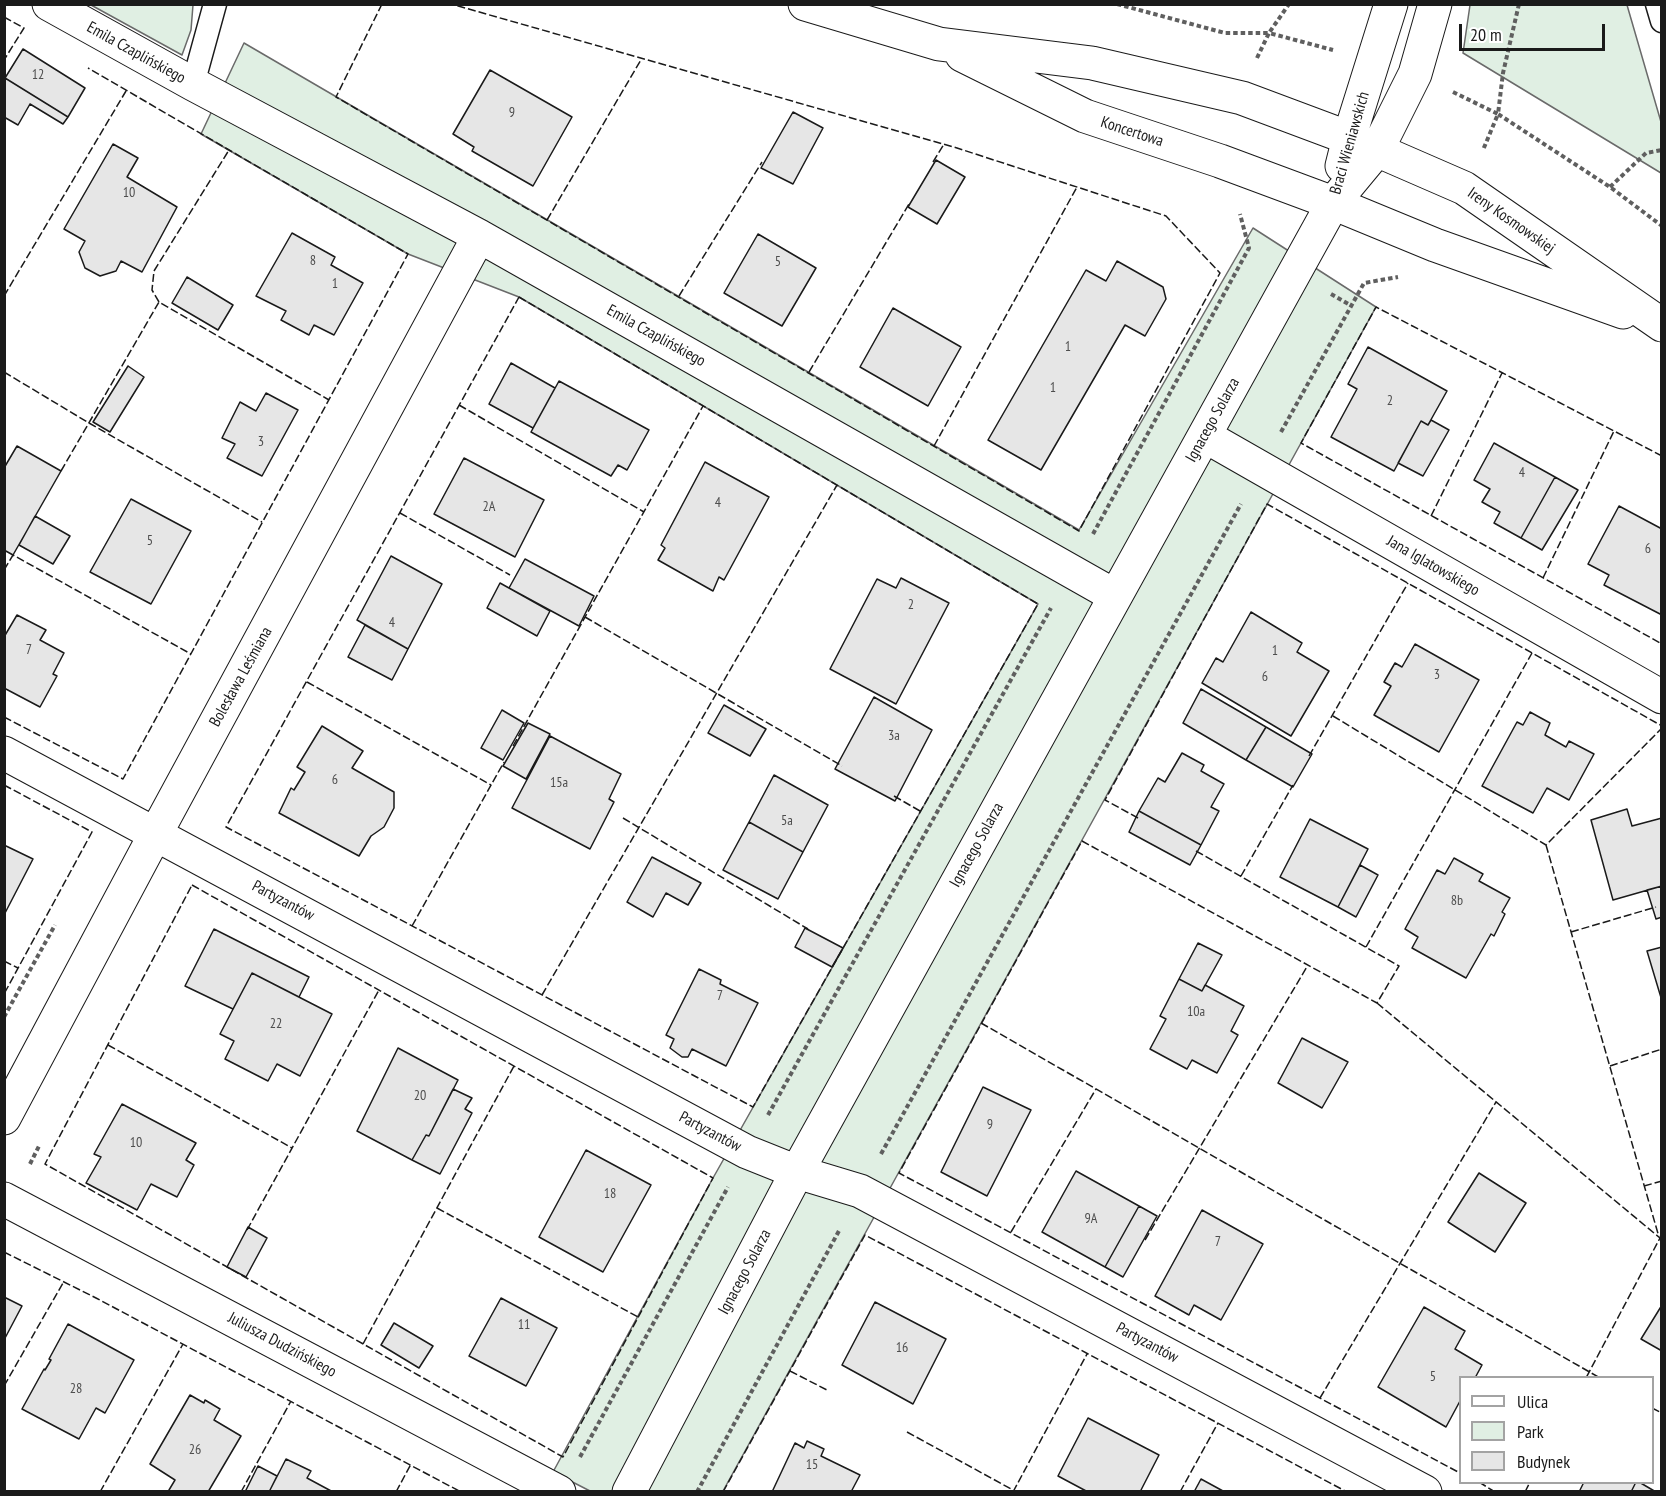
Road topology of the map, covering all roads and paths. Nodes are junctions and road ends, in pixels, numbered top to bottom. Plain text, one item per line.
1 (49, 4) edge
2 (215, 4) edge
3 (805, 4) edge
4 (1116, 4) edge
5 (1289, 4) edge
6 (1391, 4) edge
7 (1435, 4) edge
8 (1519, 4) edge
9 (1657, 4) edge
10 (1662, 21) edge
11 (939, 44) junction
12 (193, 84) junction
13 (1363, 144) junction
14 (1662, 150) edge
15 (1610, 187) junction
16 (1333, 203) junction
17 (1233, 208) dead end
18 (1662, 226) edge
19 (480, 236) junction
20 (1409, 275) dead end
21 (1662, 325) edge
22 (1205, 436) junction
23 (1261, 468) junction
24 (1072, 571) junction
25 (1115, 596) junction
26 (1662, 697) edge
27 (4, 753) edge
28 (156, 833) junction
29 (56, 925) dead end
30 (4, 1017) edge
31 (4, 1118) edge
32 (747, 1152) junction
33 (797, 1172) junction
34 (860, 1191) junction
35 (4, 1199) edge
36 (578, 1461) dead end
37 (559, 1491) edge
38 (629, 1491) edge
39 (697, 1491) edge
40 (1425, 1491) edge

1 - 12 street, Emila Czaplińskiego
2 - 12 lane, Emila Czaplińskiego
3 - 11 street, Koncertowa
4 - 5 path
6 - 13 street, Braci Wieniawskich
7 - 13 street, Braci Wieniawskich
8 - 15 path
9 - 10 lane
11 - 13 street, Koncertowa
11 - 16 street, Koncertowa
12 - 19 street, Emila Czaplińskiego
13 - 16 street, Braci Wieniawskich
13 - 21 street, Ireny Kosmowskiej
14 - 15 path
15 - 18 path
16 - 21 street, Ireny Kosmowskiej
16 - 22 street, Ignacego Solarza
17 - 24 path
19 - 24 street, Emila Czaplińskiego
19 - 28 street, Bolesława Leśmiana
20 - 23 path
22 - 23 street, Jana Iglatowskiego
22 - 25 street, Ignacego Solarza
23 - 26 street, Jana Iglatowskiego
23 - 34 path
24 - 25 street, Emila Czaplińskiego
24 - 32 path
25 - 33 street, Ignacego Solarza
27 - 28 street, Partyzantów
28 - 31 street, Bolesława Leśmiana
28 - 32 street, Partyzantów
29 - 30 path
32 - 33 street, Partyzantów
32 - 36 path
33 - 34 street, Partyzantów
33 - 38 street, Ignacego Solarza
34 - 39 path
34 - 40 street, Partyzantów
35 - 37 street, Juliusza Dudzińskiego

